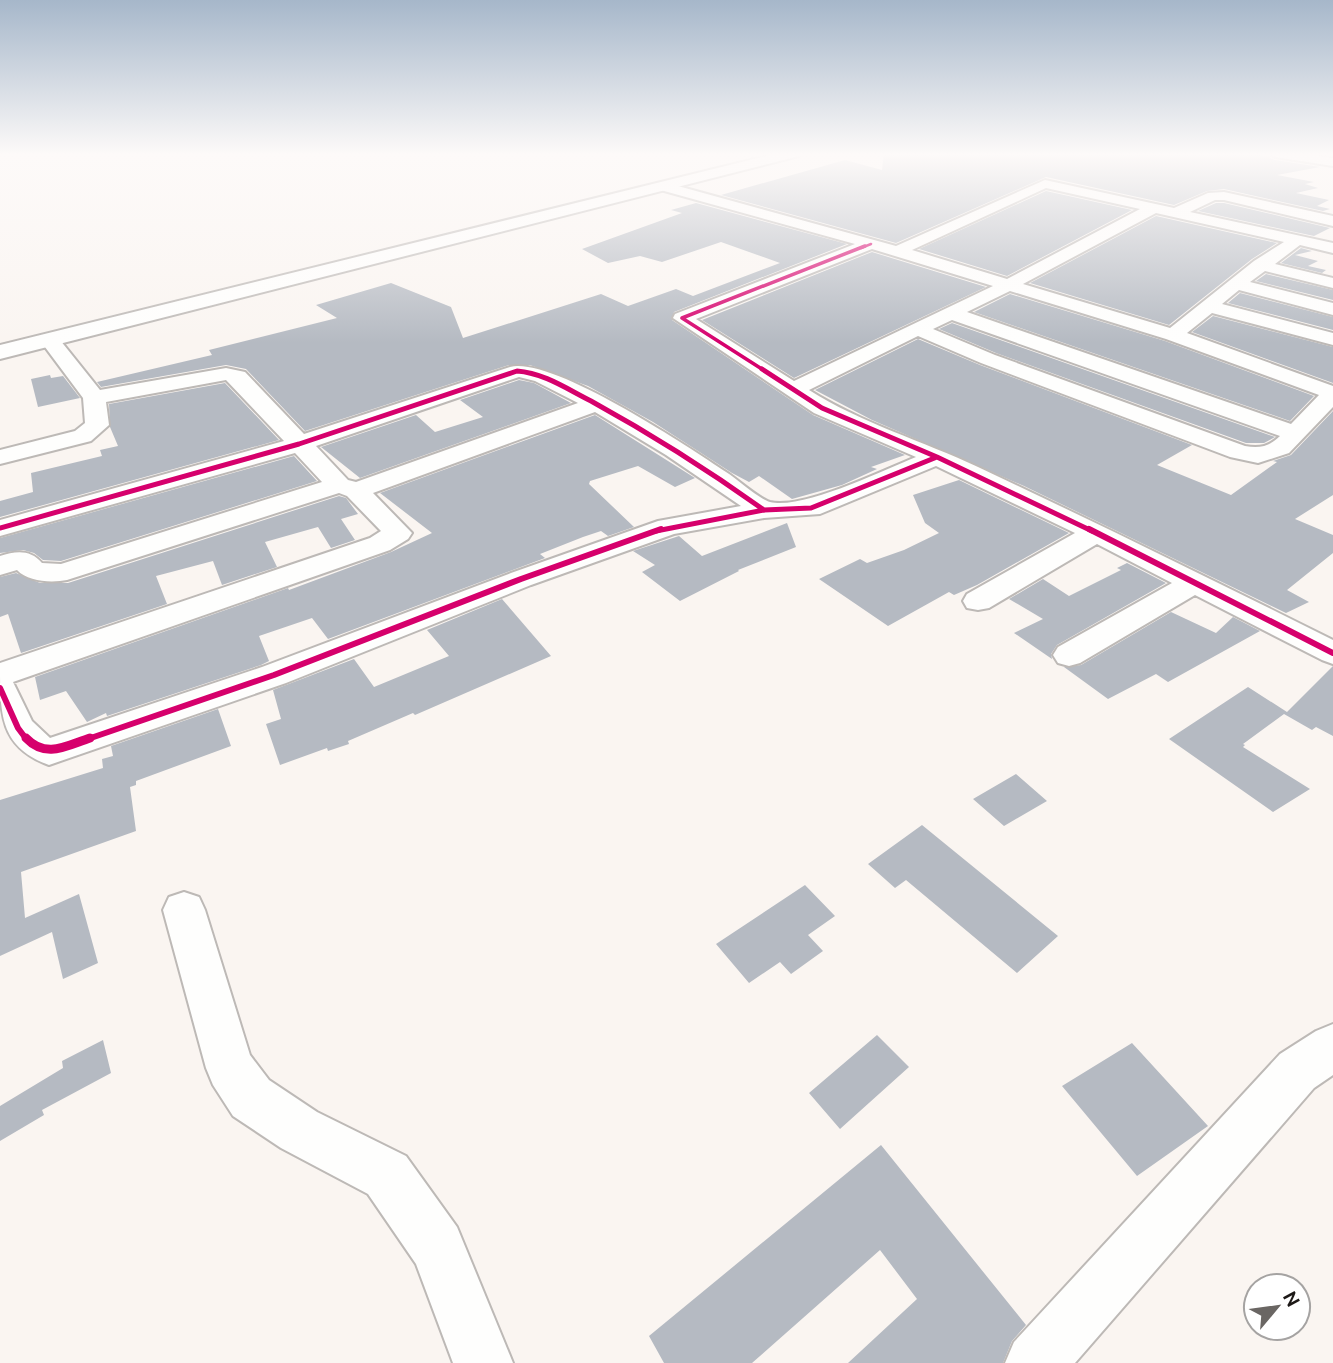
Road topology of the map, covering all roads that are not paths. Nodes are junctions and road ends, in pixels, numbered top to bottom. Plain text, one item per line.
1 (540, 217) edge
2 (772, 217) edge
3 (970, 217) edge
4 (1138, 217) edge
5 (1191, 217) edge
6 (1314, 217) edge
7 (1333, 221) edge
8 (1297, 240) junction
9 (871, 244) junction
10 (1333, 248) edge
11 (897, 251) junction
12 (1267, 260) junction
13 (1333, 270) edge
14 (1333, 283) edge
15 (1236, 284) junction
16 (1009, 285) junction
17 (1211, 307) junction
18 (1333, 309) edge
19 (951, 313) junction
20 (917, 330) junction
21 (1173, 335) junction
22 (1333, 339) edge
23 (48, 340) junction
24 (0, 352) edge
25 (792, 390) junction
26 (1333, 394) edge
27 (94, 398) junction
28 (597, 404) junction
29 (1295, 433) junction
30 (299, 444) junction
31 (0, 457) edge
32 (937, 457) junction
33 (347, 488) junction
34 (764, 510) junction
35 (0, 528) edge
36 (1096, 533) junction
37 (0, 566) edge
38 (1194, 583) junction
39 (978, 601) dead end
40 (1333, 653) edge
41 (1069, 655) dead end
42 (0, 675) edge
43 (0, 688) edge
44 (184, 910) dead end
45 (1333, 1047) edge
46 (483, 1363) edge
47 (1035, 1363) edge

1 - 23 main road
2 - 9 street
3 - 11 street
4 - 16 street
5 - 8 street
6 - 7 street
8 - 10 street
8 - 12 street
9 - 11 street
9 - 25 street
11 - 16 street
12 - 13 street
12 - 14 street
12 - 15 street
15 - 17 street
15 - 18 street
16 - 19 street
16 - 21 street
17 - 21 street
17 - 22 street
19 - 20 street
19 - 29 street
20 - 25 street
20 - 29 street
21 - 26 street
23 - 24 main road
23 - 27 street
25 - 32 street
26 - 29 street
27 - 30 street
27 - 31 street
28 - 30 street
28 - 33 street
28 - 34 street
30 - 33 street
30 - 35 street
32 - 34 street
32 - 36 street
33 - 37 street
33 - 42 street
34 - 43 street
36 - 38 street
36 - 39 street
38 - 40 street
38 - 41 street
44 - 46 street
45 - 47 street

